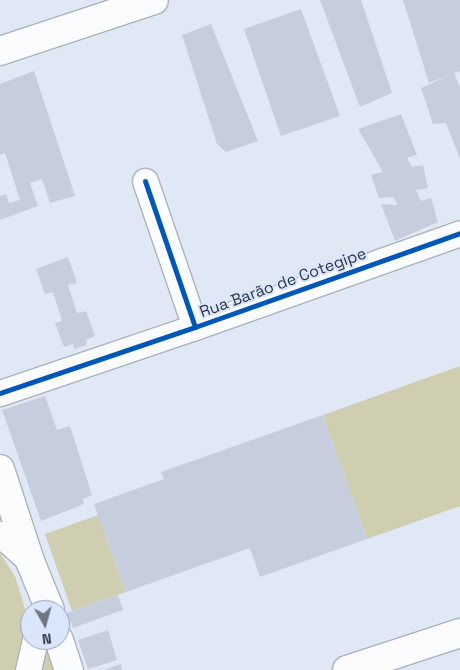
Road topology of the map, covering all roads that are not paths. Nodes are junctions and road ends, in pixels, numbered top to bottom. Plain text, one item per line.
1 (154, 0) edge
2 (0, 51) edge
3 (145, 181) dead end
4 (460, 233) edge
5 (196, 327) junction
6 (0, 394) edge
7 (0, 469) edge
8 (0, 534) edge
9 (33, 570) junction
10 (38, 600) edge
11 (46, 600) edge
12 (460, 633) edge
13 (33, 650) edge
14 (62, 650) edge
15 (391, 663) edge
16 (28, 670) edge
17 (68, 670) edge
18 (348, 670) edge

1 - 2 main road
3 - 5 street
4 - 5 street, Rua Barão de Cotegipe
5 - 6 street, Rua Barão de Cotegipe
7 - 9 main road
8 - 9 street
9 - 10 street
9 - 11 main road
12 - 15 main road
13 - 16 street
14 - 17 main road
15 - 18 main road

